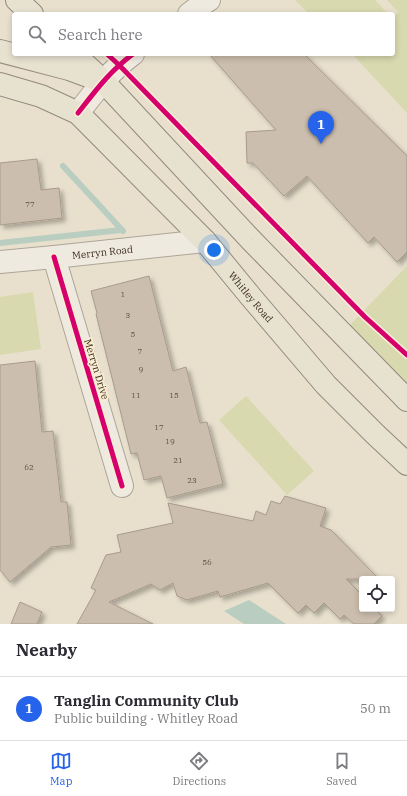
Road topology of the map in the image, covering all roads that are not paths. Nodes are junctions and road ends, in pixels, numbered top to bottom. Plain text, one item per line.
1 (17, 0) edge
2 (209, 0) edge
3 (30, 12) edge
4 (192, 12) edge
5 (0, 51) edge
6 (12, 54) edge
7 (19, 56) edge
8 (76, 56) edge
9 (130, 56) edge
10 (103, 81) junction
11 (0, 84) edge
12 (78, 113) junction
13 (205, 240) junction
14 (54, 257) junction
15 (0, 262) edge
16 (407, 400) edge
17 (407, 464) edge
18 (122, 486) dead end

1 - 3 main road
2 - 4 street
5 - 6 main road
7 - 10 main road
8 - 10 main road
9 - 10 street
10 - 12 street
10 - 16 main road
11 - 12 main road
12 - 13 main road, Whitley Road
13 - 14 street, Merryn Road
13 - 17 main road, Whitley Road
14 - 15 street, Merryn Road
14 - 18 street, Merryn Drive

